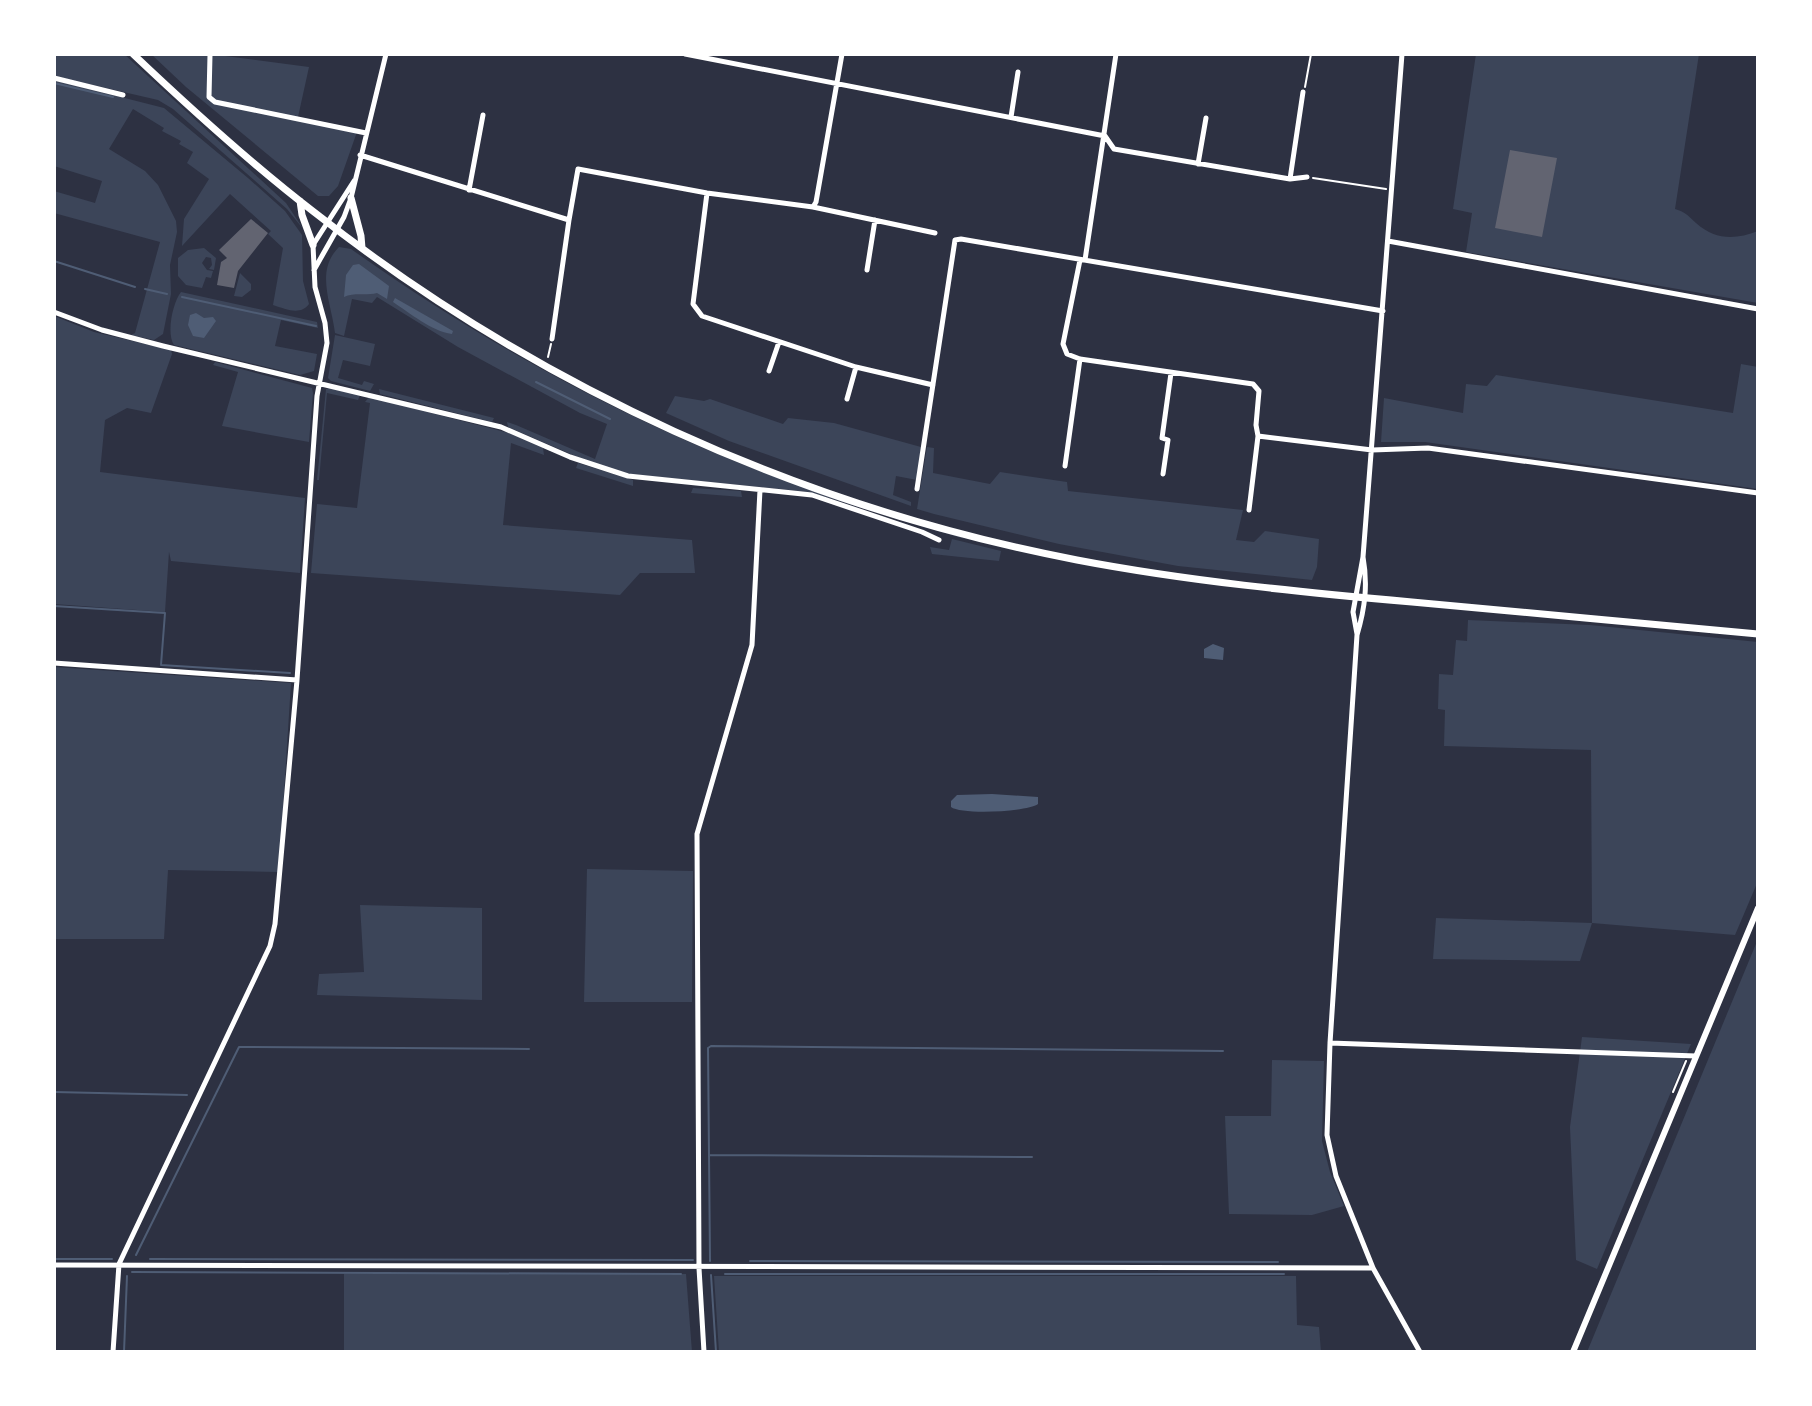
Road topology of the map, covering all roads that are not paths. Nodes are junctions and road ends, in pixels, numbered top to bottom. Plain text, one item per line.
1 (133, 54) edge
2 (386, 54) edge
3 (685, 54) edge
4 (842, 54) edge
5 (1116, 54) edge
6 (1402, 54) edge
7 (210, 55) edge
8 (1018, 72) dead end
9 (54, 78) edge
10 (837, 84) junction
11 (1303, 92) road end
12 (123, 95) dead end
13 (483, 115) dead end
14 (1011, 117) junction
15 (1206, 118) dead end
16 (366, 133) junction
17 (1105, 136) junction
18 (360, 155) junction
19 (1198, 164) junction
20 (1307, 177) road end
21 (1290, 179) junction
22 (354, 181) junction
23 (469, 190) junction
24 (707, 193) junction
25 (351, 198) junction
26 (300, 201) junction
27 (813, 207) junction
28 (569, 220) junction
29 (875, 220) junction
30 (327, 222) junction
31 (337, 229) junction
32 (935, 233) dead end
33 (1388, 241) junction
34 (313, 245) junction
35 (362, 248) junction
36 (1082, 260) junction
37 (867, 270) dead end
38 (314, 271) junction
39 (1758, 309) edge
40 (1383, 311) junction
41 (54, 312) edge
42 (552, 339) road end
43 (779, 342) junction
44 (1080, 359) junction
45 (856, 367) junction
46 (769, 371) dead end
47 (1171, 373) junction
48 (320, 384) junction
49 (933, 385) junction
50 (847, 399) dead end
51 (1258, 436) junction
52 (1372, 450) junction
53 (1065, 466) dead end
54 (1163, 474) dead end
55 (917, 489) dead end
56 (760, 490) junction
57 (1758, 493) edge
58 (1249, 510) dead end
59 (939, 540) dead end
60 (1363, 557) junction
61 (1354, 597) junction
62 (1366, 598) junction
63 (1758, 634) edge
64 (1357, 635) junction
65 (54, 663) edge
66 (297, 680) junction
67 (1758, 908) edge
68 (1330, 1043) junction
69 (1697, 1056) junction
70 (119, 1264) junction
71 (54, 1265) edge
72 (699, 1268) junction
73 (1373, 1268) junction
74 (113, 1352) edge
75 (704, 1352) edge
76 (1420, 1352) edge
77 (1573, 1352) edge

1 - 26 main road
2 - 16 street
3 - 10 street
4 - 10 street
5 - 17 street
6 - 33 street
7 - 16 street
8 - 14 street
9 - 12 street
10 - 14 street
10 - 27 street
11 - 21 street
13 - 23 street
14 - 17 street
15 - 19 street
16 - 18 street
17 - 19 street
17 - 36 street
18 - 22 street
18 - 23 street
19 - 21 street
20 - 21 street
22 - 25 street
22 - 30 street
23 - 28 street
24 - 27 street
24 - 28 street
24 - 43 street
25 - 31 street
25 - 35 main road
26 - 30 main road
26 - 34 main road
27 - 29 street
28 - 42 street
29 - 32 street
29 - 37 street
30 - 31 main road
30 - 34 street
31 - 35 main road
31 - 38 street
33 - 39 street
33 - 40 street
34 - 38 street
35 - 61 main road
36 - 40 street
36 - 44 street
36 - 49 street
38 - 48 street
40 - 52 street
41 - 48 street
43 - 45 street
43 - 46 street
44 - 47 street
44 - 53 street
45 - 49 street
45 - 50 street
47 - 51 street
47 - 54 street
48 - 56 street
48 - 66 street
49 - 55 street
51 - 52 street
51 - 58 street
52 - 57 street
52 - 60 street
56 - 59 street
56 - 72 street
60 - 61 street
60 - 62 street
61 - 62 main road
61 - 64 street
62 - 63 main road
62 - 64 street
64 - 68 street
65 - 66 street
66 - 70 street
67 - 69 street
68 - 69 street
68 - 73 street
69 - 77 street
70 - 71 street
70 - 72 street
70 - 74 street
72 - 73 street
72 - 75 street
73 - 76 street

